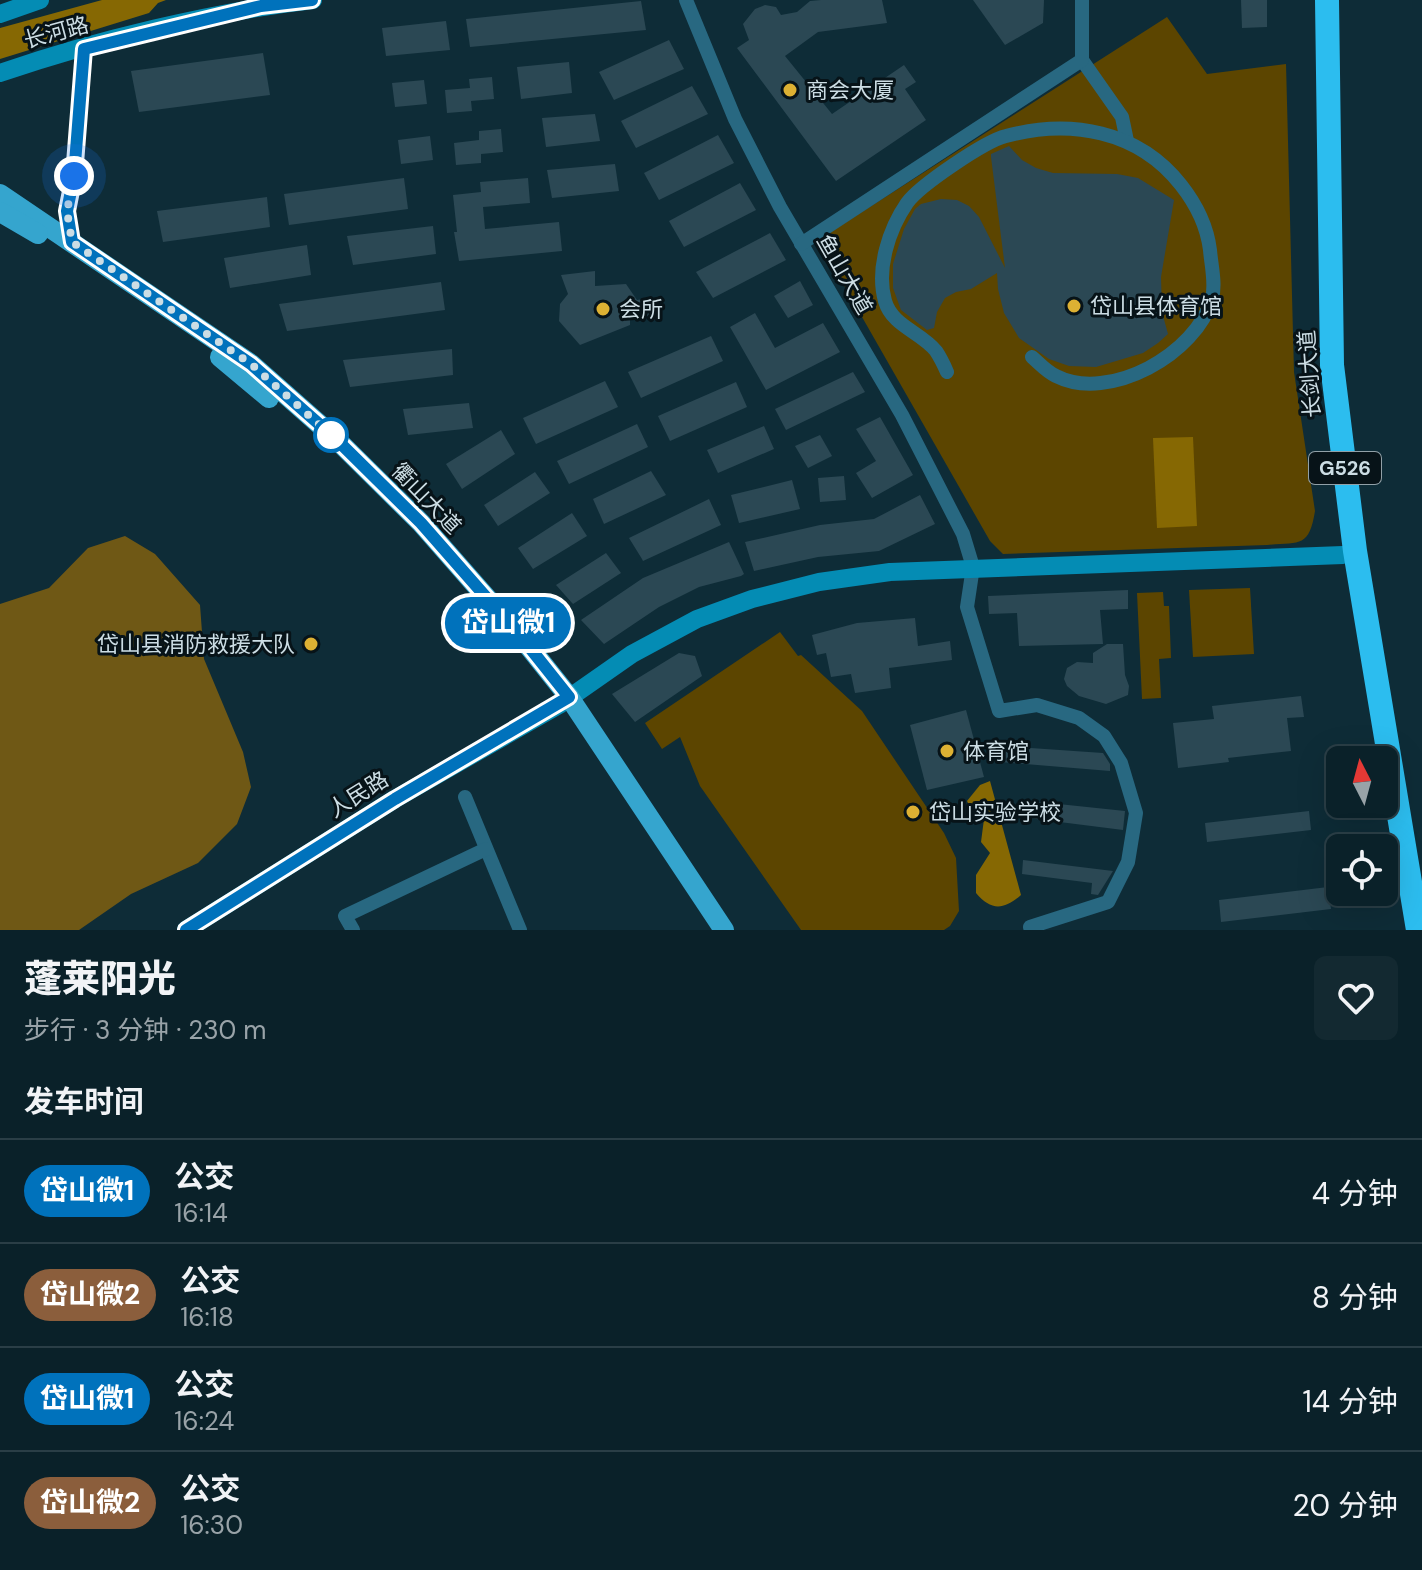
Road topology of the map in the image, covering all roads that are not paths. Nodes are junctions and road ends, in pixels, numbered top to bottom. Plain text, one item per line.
1 (40, 0) edge
2 (313, 0) edge
3 (686, 0) edge
4 (1082, 0) edge
5 (1316, 0) edge
6 (1327, 0) edge
7 (0, 14) edge
8 (84, 49) junction
9 (1082, 60) junction
10 (0, 73) edge
11 (1127, 141) junction
12 (0, 194) edge
13 (67, 211) junction
14 (0, 212) edge
15 (39, 220) junction
16 (72, 242) junction
17 (801, 244) junction
18 (1032, 357) dead end
19 (947, 372) dead end
20 (1343, 555) junction
21 (973, 567) junction
22 (564, 701) junction
23 (1376, 746) edge
24 (465, 797) dead end
25 (1387, 818) edge
26 (486, 849) junction
27 (1030, 927) dead end
28 (186, 930) edge
29 (353, 930) edge
30 (520, 930) edge
31 (710, 930) edge
32 (724, 930) edge
33 (1406, 930) edge
34 (1418, 930) edge

1 - 7 street, 长河路
2 - 8 street, 长河路
3 - 17 street, 鱼山大道
4 - 9 street
5 - 20 highway, 长剑大道 / G526
6 - 34 highway, 长剑大道 / G526
8 - 10 street, 长河路
8 - 13 street
9 - 11 street
9 - 17 street
11 - 18 street
11 - 19 street
12 - 15 main road, 衢山大道
13 - 15 street
13 - 16 street
14 - 22 main road, 衢山大道
15 - 16 main road, 衢山大道
16 - 22 main road, 衢山大道
17 - 21 street, 鱼山大道
20 - 21 street, 人民路
20 - 23 highway, 长剑大道 / G526
21 - 22 street, 人民路
21 - 27 street
22 - 28 street, 人民路
22 - 31 main road, 衢山大道
22 - 32 main road, 衢山大道
24 - 26 street
25 - 33 highway
26 - 29 street
26 - 30 street

